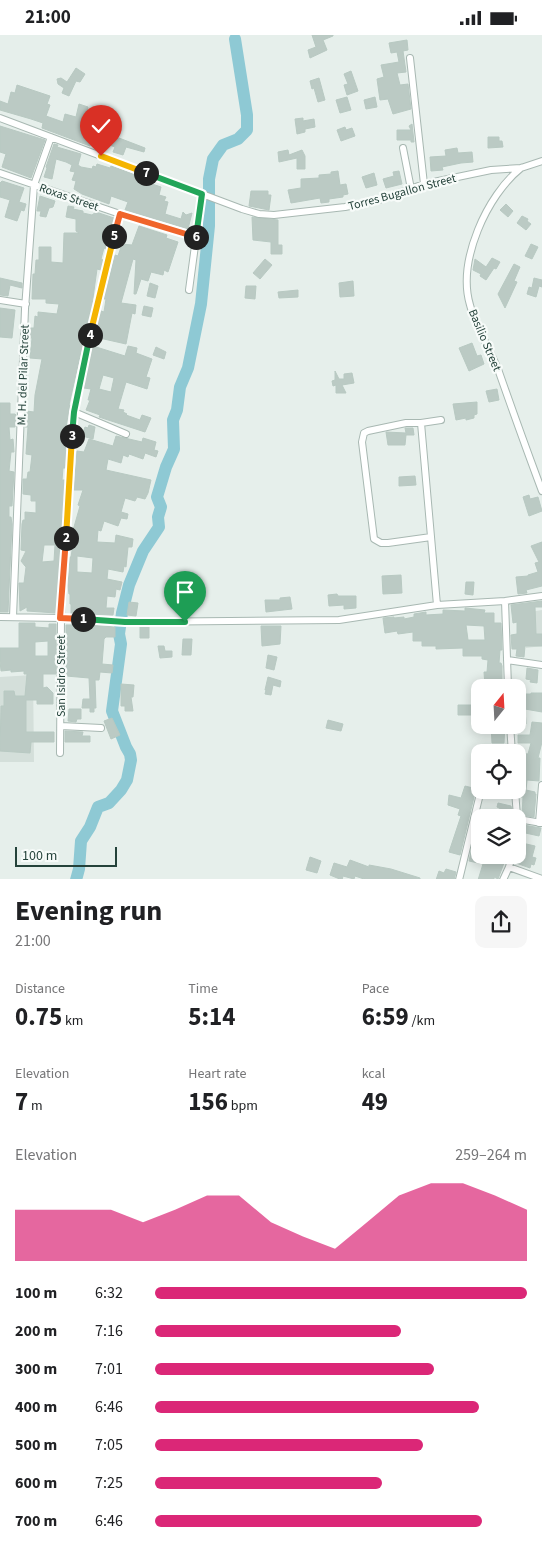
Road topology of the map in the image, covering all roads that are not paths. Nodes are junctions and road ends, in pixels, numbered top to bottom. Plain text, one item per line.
1 (410, 58) dead end
2 (0, 118) edge
3 (51, 137) junction
4 (403, 148) dead end
5 (542, 161) edge
6 (521, 168) junction
7 (0, 173) edge
8 (424, 184) junction
9 (34, 185) junction
10 (411, 189) junction
11 (203, 195) junction
12 (120, 214) junction
13 (196, 237) junction
14 (189, 290) dead end
15 (0, 300) edge
16 (26, 303) junction
17 (74, 412) junction
18 (441, 420) dead end
19 (421, 423) junction
20 (126, 434) dead end
21 (542, 491) edge
22 (431, 537) junction
23 (542, 596) edge
24 (506, 601) junction
25 (437, 605) junction
26 (0, 617) edge
27 (13, 617) junction
28 (60, 618) junction
29 (507, 660) junction
30 (542, 665) edge
31 (508, 679) edge
32 (61, 726) junction
33 (102, 728) dead end
34 (60, 753) dead end
35 (542, 785) edge
36 (479, 799) edge
37 (526, 820) edge
38 (541, 823) edge
39 (510, 864) edge
40 (509, 867) junction
41 (459, 879) edge
42 (503, 879) edge
43 (542, 879) edge

1 - 8 street
2 - 3 street, Torres Bugallon Street
3 - 9 street, M. H. del Pilar Street
3 - 11 street, Torres Bugallon Street
4 - 10 street
5 - 6 street
6 - 8 street, Torres Bugallon Street
6 - 21 street, Basilio Street
7 - 9 street, Roxas Street
8 - 10 street, Torres Bugallon Street
9 - 12 street, Roxas Street
9 - 16 street, M. H. del Pilar Street
10 - 11 street, Torres Bugallon Street
11 - 13 street
12 - 13 street, Roxas Street
12 - 17 street, San Isidro Street
13 - 14 street
15 - 16 street
16 - 27 street, M. H. del Pilar Street
17 - 20 street
17 - 28 street, San Isidro Street
18 - 19 street
19 - 22 street
19 - 22 street
22 - 25 street
23 - 24 street
24 - 25 street
24 - 29 street
25 - 28 street
26 - 27 street
27 - 28 street
28 - 32 street, San Isidro Street
29 - 30 street
29 - 31 street
32 - 33 street
32 - 34 street, San Isidro Street
35 - 38 street
36 - 41 street
37 - 38 street
39 - 40 street
40 - 42 street
40 - 43 street

